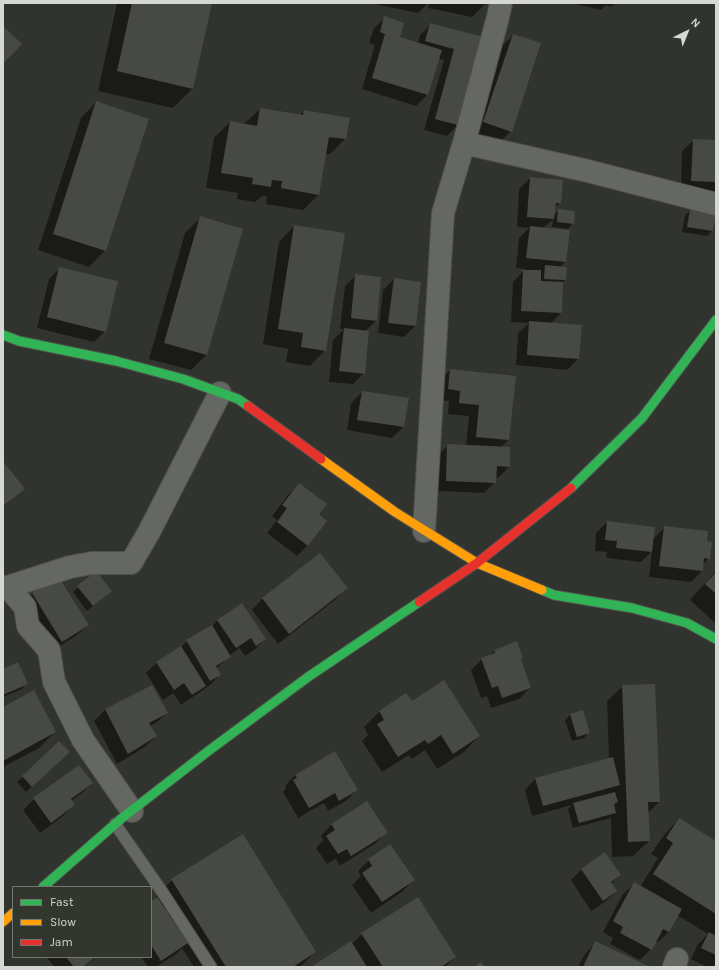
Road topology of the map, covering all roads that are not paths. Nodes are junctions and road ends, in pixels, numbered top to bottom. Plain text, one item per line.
1 (501, 3) edge
2 (464, 142) junction
3 (716, 204) edge
4 (716, 320) edge
5 (3, 335) edge
6 (220, 393) junction
7 (424, 531) junction
8 (477, 563) junction
9 (5, 587) edge
10 (716, 639) edge
11 (132, 811) junction
12 (115, 824) junction
13 (44, 886) edge
14 (12, 914) edge
15 (3, 922) edge
16 (211, 967) edge

1 - 2 street
2 - 3 street
2 - 7 street
4 - 8 street
5 - 6 street
6 - 7 street
6 - 9 street
7 - 8 street
8 - 10 street
8 - 11 street
9 - 11 street
11 - 12 street
12 - 13 street
12 - 16 lane
14 - 15 street

